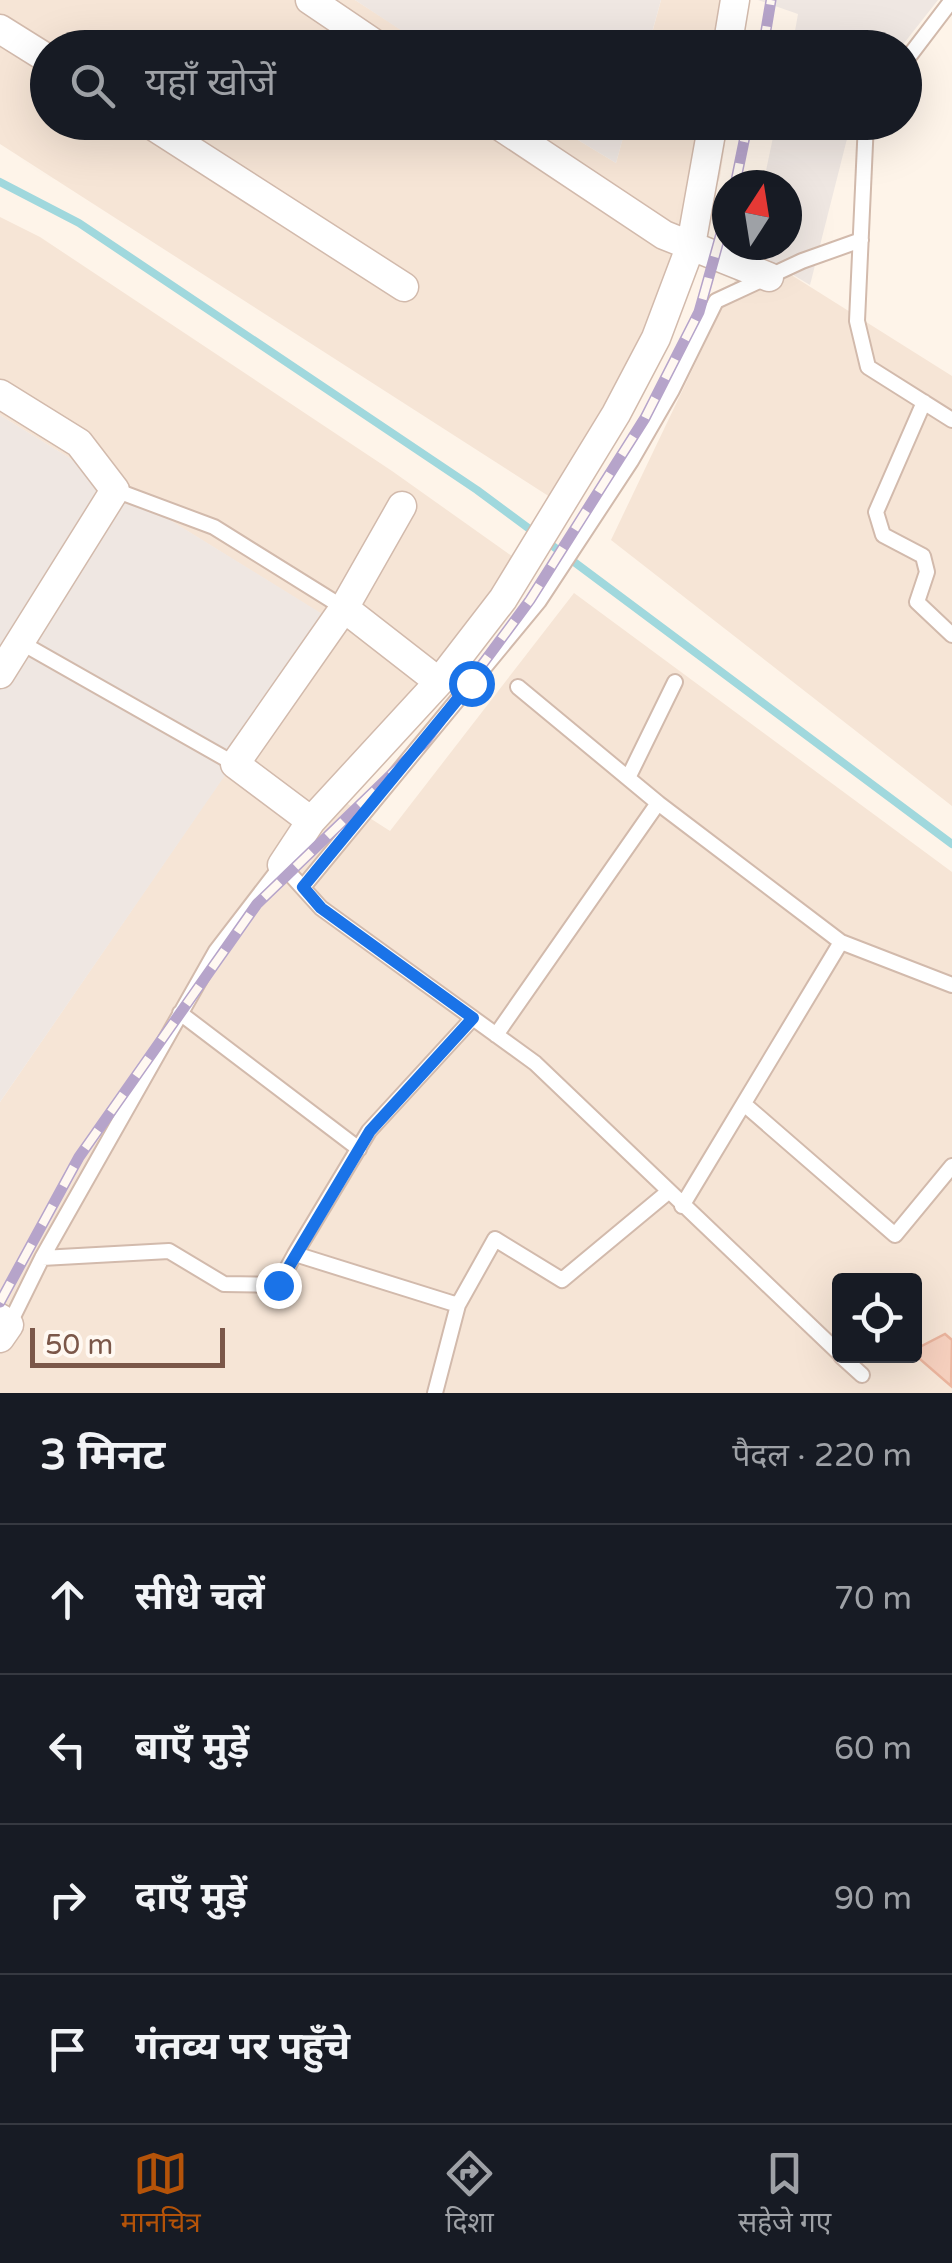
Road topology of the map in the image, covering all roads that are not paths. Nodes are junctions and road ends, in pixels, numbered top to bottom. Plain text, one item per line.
1 (310, 0) edge
2 (736, 0) edge
3 (952, 0) edge
4 (0, 28) edge
5 (354, 30) edge
6 (730, 30) edge
7 (922, 39) edge
8 (30, 47) edge
9 (175, 140) edge
10 (521, 140) edge
11 (711, 140) edge
12 (865, 140) edge
13 (861, 240) junction
14 (692, 246) junction
15 (770, 276) junction
16 (404, 287) dead end
17 (0, 394) edge
18 (924, 402) junction
19 (952, 420) edge
20 (115, 490) junction
21 (402, 506) dead end
22 (344, 608) junction
23 (952, 635) edge
24 (20, 642) junction
25 (0, 674) edge
26 (439, 682) junction
27 (675, 682) dead end
28 (518, 688) dead end
29 (236, 764) junction
30 (628, 778) junction
31 (658, 803) junction
32 (311, 821) junction
33 (282, 865) junction
34 (303, 887) junction
35 (841, 942) junction
36 (952, 984) edge
37 (180, 1014) junction
38 (473, 1018) junction
39 (496, 1035) junction
40 (744, 1104) junction
41 (358, 1149) junction
42 (952, 1166) edge
43 (668, 1192) junction
44 (682, 1206) junction
45 (295, 1254) junction
46 (42, 1258) junction
47 (458, 1305) junction
48 (3, 1327) edge
49 (832, 1347) edge
50 (849, 1363) edge
51 (862, 1375) dead end
52 (435, 1393) edge

1 - 5 street
2 - 6 street
3 - 7 lane
4 - 8 street
9 - 16 street
10 - 14 street
11 - 14 street
12 - 13 lane
13 - 15 lane
13 - 18 lane
14 - 15 street
14 - 26 street
15 - 34 lane
17 - 20 street
18 - 19 lane
18 - 23 lane
20 - 22 lane
20 - 24 street
21 - 22 street
22 - 26 street
22 - 29 street
24 - 25 street
24 - 29 lane
26 - 32 street
27 - 30 lane
28 - 30 lane
29 - 32 street
30 - 31 lane
31 - 35 lane
31 - 39 lane
32 - 33 street
33 - 34 lane
33 - 37 lane
34 - 38 lane
35 - 36 lane
35 - 40 lane
37 - 41 lane
37 - 46 lane
38 - 39 lane
38 - 41 lane
39 - 43 lane
40 - 42 lane
40 - 44 lane
41 - 45 lane
43 - 44 lane
43 - 47 lane
44 - 49 lane
45 - 46 lane
45 - 47 lane
46 - 48 lane
47 - 52 lane
50 - 51 lane

